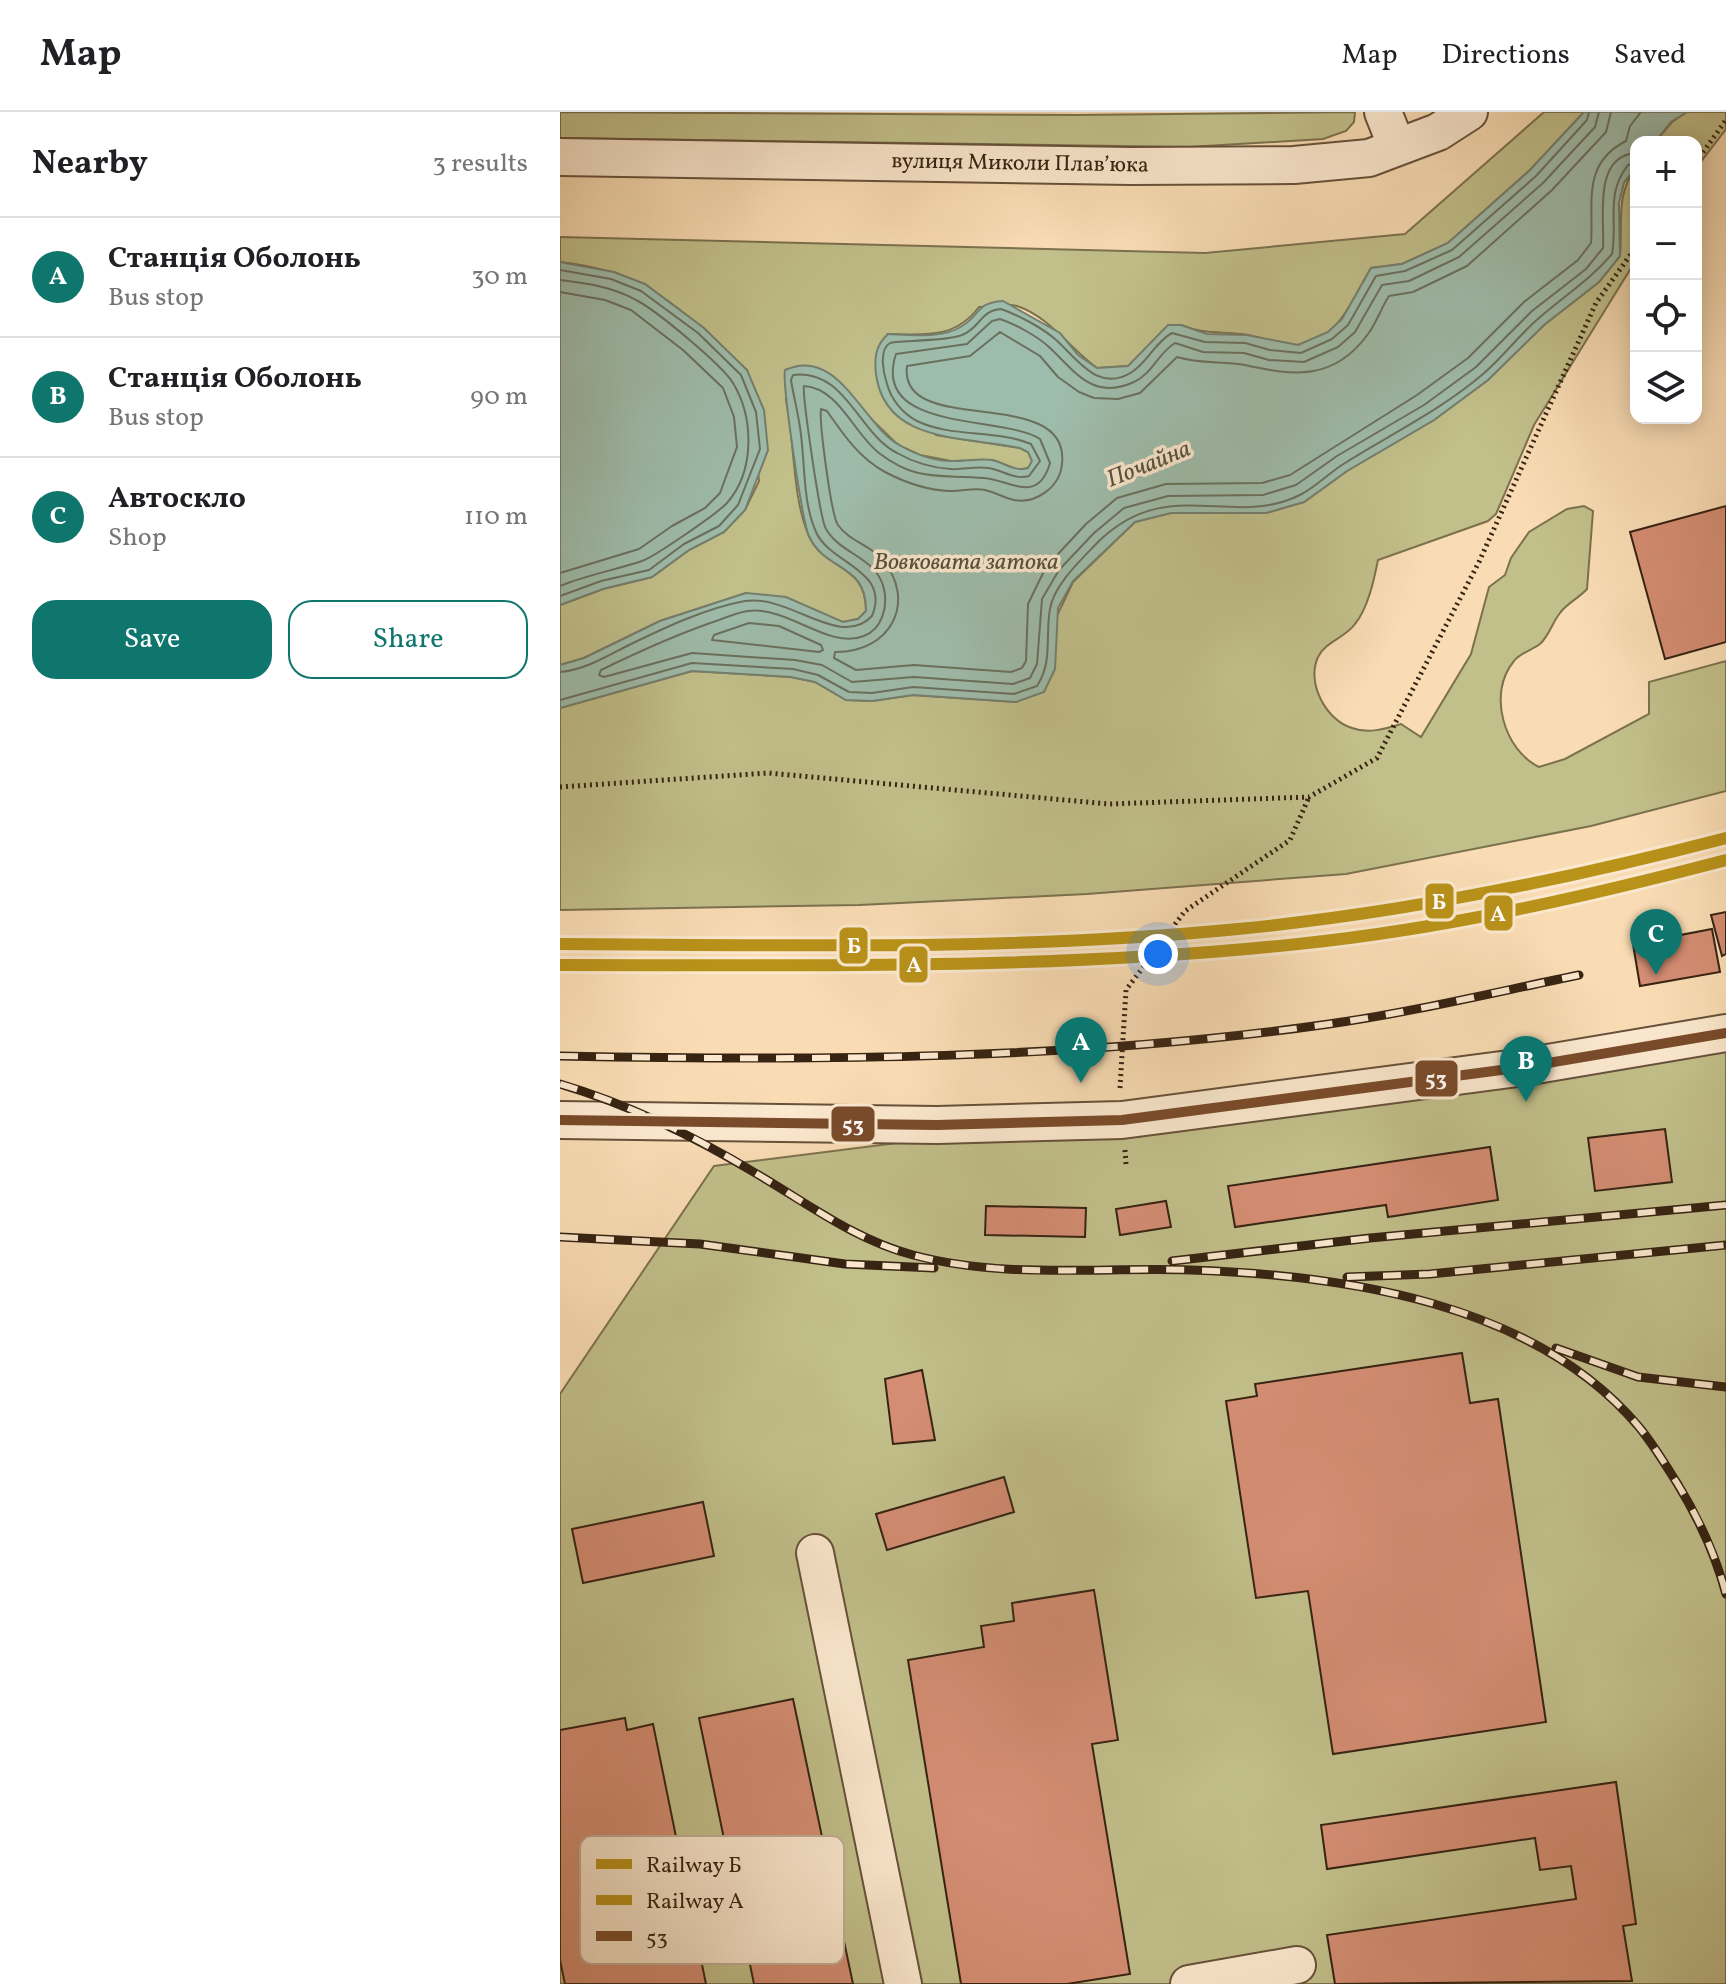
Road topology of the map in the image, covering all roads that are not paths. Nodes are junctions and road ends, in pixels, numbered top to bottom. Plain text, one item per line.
1 (1383, 112) edge
2 (1469, 112) edge
3 (1397, 147) junction
4 (560, 157) edge
5 (1726, 1033) edge
6 (560, 1120) edge
7 (815, 1553) dead end
8 (1297, 1965) dead end
9 (903, 1984) edge
10 (1189, 1984) edge

1 - 3 street
2 - 3 street, вулиця Миколи Плавʼюка
3 - 4 street, вулиця Миколи Плавʼюка
5 - 6 street
7 - 9 street
8 - 10 street

